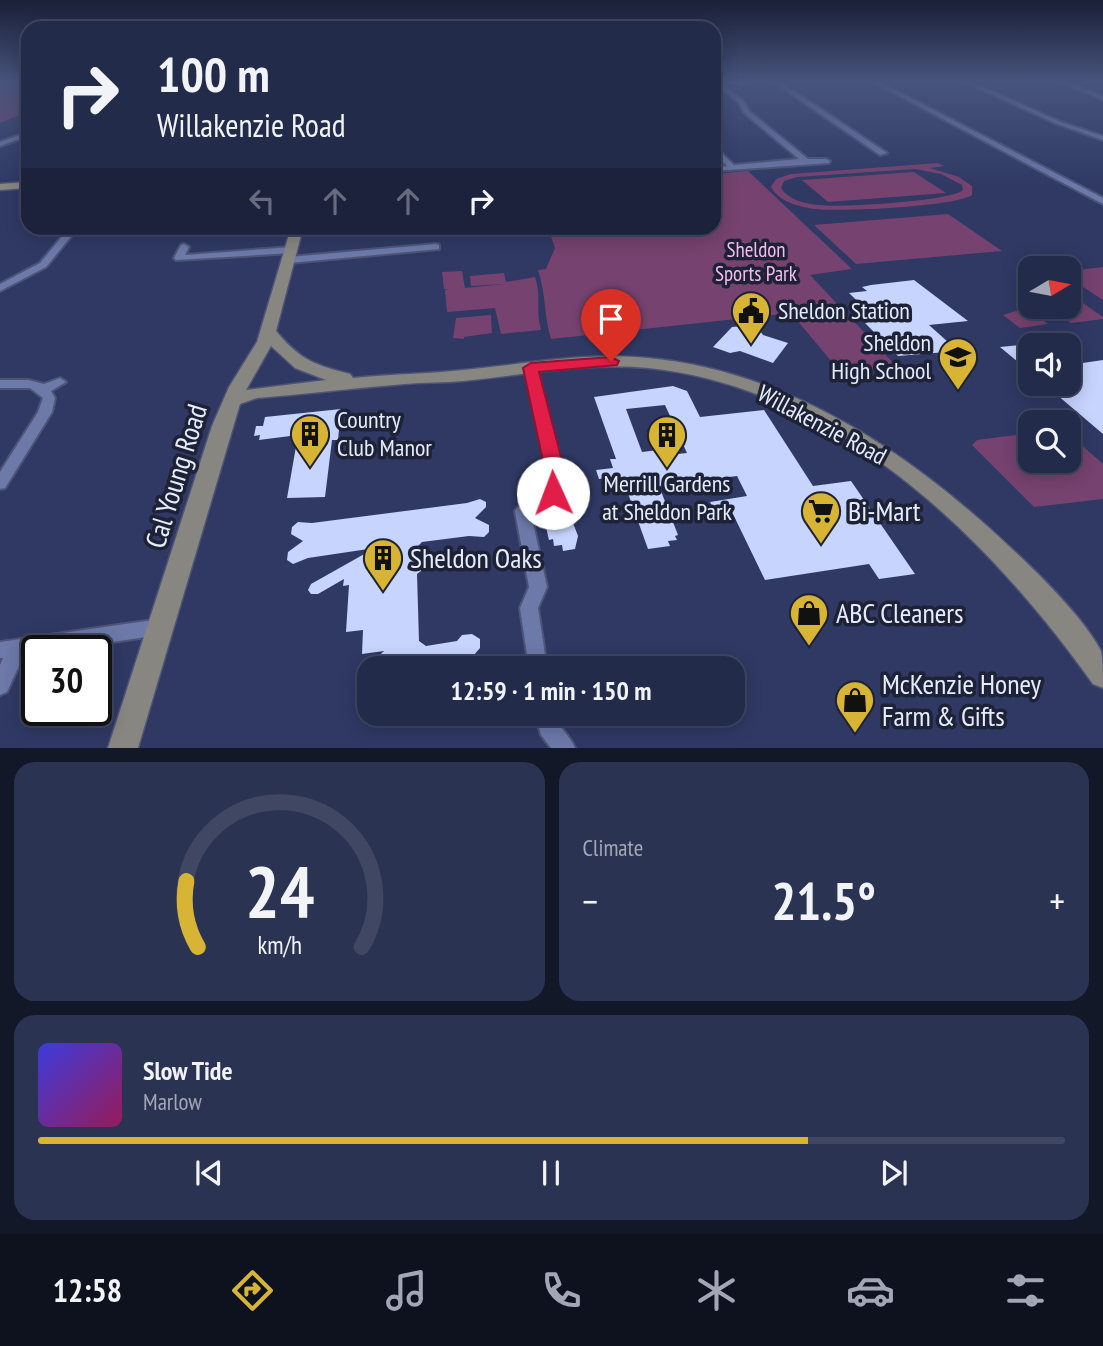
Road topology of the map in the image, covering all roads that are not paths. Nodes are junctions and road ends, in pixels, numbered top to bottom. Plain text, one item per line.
1 (751, 116) edge
2 (826, 116) edge
3 (939, 116) edge
4 (1043, 116) edge
5 (21, 136) edge
6 (1103, 138) edge
7 (0, 144) edge
8 (883, 153) dead end
9 (721, 155) edge
10 (805, 160) junction
11 (826, 161) dead end
12 (733, 168) junction
13 (721, 169) edge
14 (21, 186) edge
15 (0, 187) edge
16 (1103, 201) edge
17 (66, 235) edge
18 (295, 235) edge
19 (184, 247) dead end
20 (436, 247) dead end
21 (290, 255) junction
22 (0, 288) edge
23 (269, 332) junction
24 (531, 368) junction
25 (456, 376) junction
26 (424, 377) junction
27 (60, 382) dead end
28 (0, 384) edge
29 (44, 389) junction
30 (231, 401) junction
31 (0, 484) edge
32 (160, 628) junction
33 (9, 648) edge
34 (536, 656) edge
35 (1103, 675) edge
36 (0, 686) edge
37 (548, 726) edge
38 (123, 747) edge
39 (565, 747) edge

1 - 10 street
2 - 8 street
3 - 16 street
4 - 6 street
5 - 7 street
9 - 12 street
10 - 11 street
10 - 12 street
12 - 13 street
14 - 15 street
17 - 22 street
18 - 21 street, Cal Young Road
19 - 21 street
20 - 21 street
21 - 23 street, Cal Young Road
23 - 26 street
23 - 30 street, Cal Young Road
24 - 25 street, Willakenzie Road
24 - 34 street
24 - 35 street, Willakenzie Road
25 - 26 street, Willakenzie Road
25 - 30 street, Willakenzie Road
26 - 30 street, Willakenzie Road
27 - 29 street
28 - 29 street
29 - 31 street
30 - 32 street, Cal Young Road
32 - 33 street
32 - 38 street, Cal Young Road
33 - 36 street
37 - 39 street

